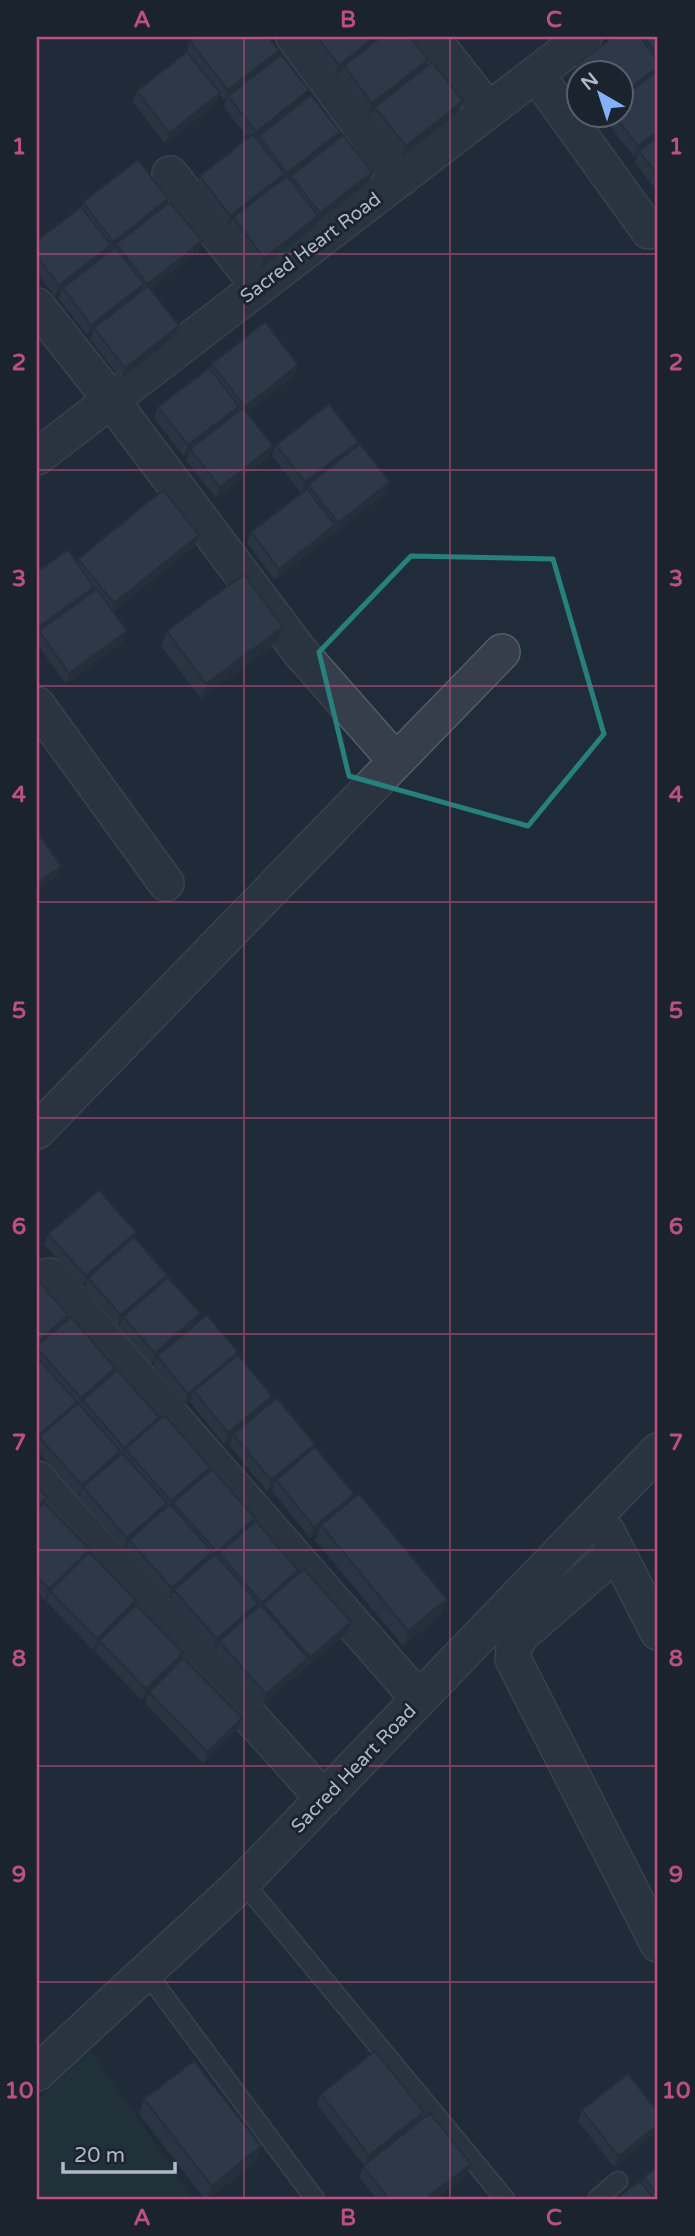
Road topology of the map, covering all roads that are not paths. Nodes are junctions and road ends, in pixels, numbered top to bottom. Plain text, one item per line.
1 (295, 37) edge
2 (431, 37) edge
3 (584, 37) edge
4 (536, 74) junction
5 (488, 110) junction
6 (170, 174) dead end
7 (400, 179) junction
8 (649, 231) dead end
9 (259, 286) junction
10 (37, 306) edge
11 (111, 400) junction
12 (37, 457) edge
13 (502, 652) dead end
14 (37, 705) edge
15 (396, 761) junction
16 (166, 883) dead end
17 (37, 1131) edge
18 (49, 1276) dead end
19 (658, 1451) edge
20 (37, 1479) edge
21 (597, 1514) junction
22 (617, 1552) junction
23 (658, 1632) edge
24 (419, 1699) junction
25 (324, 1799) junction
26 (243, 1882) junction
27 (658, 1944) edge
28 (146, 1972) junction
29 (37, 2073) edge
30 (618, 2181) dead end
31 (314, 2199) edge
32 (505, 2199) edge
33 (597, 2199) edge

1 - 7 street
2 - 5 street
3 - 4 street, Sacred Heart Road
4 - 5 street, Sacred Heart Road
4 - 8 street
5 - 7 street, Sacred Heart Road
6 - 9 street
7 - 9 street, Sacred Heart Road
9 - 11 street, Sacred Heart Road
10 - 11 street
11 - 12 street, Sacred Heart Road
11 - 15 street
13 - 15 street
14 - 16 street
15 - 17 street
18 - 24 street
19 - 21 street, Sacred Heart Road
20 - 25 street
21 - 22 street
21 - 24 street, Sacred Heart Road
22 - 23 street
22 - 27 street
24 - 25 street, Sacred Heart Road
25 - 26 street, Sacred Heart Road
26 - 28 street, Sacred Heart Road
26 - 32 lane
28 - 29 street, Sacred Heart Road
28 - 31 lane
30 - 33 lane

